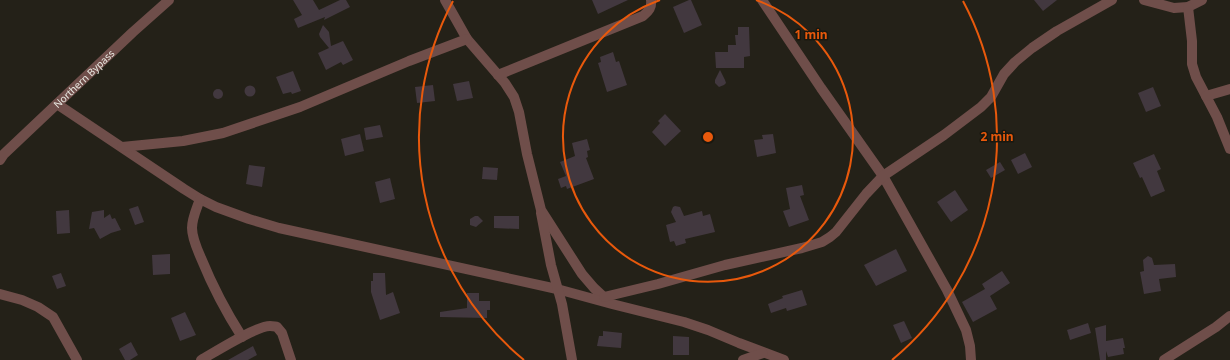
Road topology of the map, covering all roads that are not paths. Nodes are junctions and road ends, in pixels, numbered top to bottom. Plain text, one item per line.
1 (169, 0) edge
2 (445, 0) edge
3 (651, 0) edge
4 (762, 0) edge
5 (1112, 0) edge
6 (1144, 0) edge
7 (1202, 0) edge
8 (1188, 7) junction
9 (467, 39) junction
10 (498, 75) junction
11 (1230, 89) edge
12 (1206, 96) junction
13 (57, 104) junction
14 (122, 147) junction
15 (1230, 149) edge
16 (0, 160) edge
17 (883, 176) junction
18 (200, 199) junction
19 (541, 210) junction
20 (557, 289) junction
21 (0, 294) edge
22 (604, 297) junction
23 (612, 304) junction
24 (1230, 316) edge
25 (242, 337) junction
26 (763, 353) junction
27 (77, 360) edge
28 (201, 360) edge
29 (291, 360) edge
30 (572, 360) edge
31 (742, 360) edge
32 (784, 360) edge
33 (971, 360) edge
34 (1164, 360) edge

1 - 13 street, Northern Bypass
2 - 9 street
3 - 10 street
4 - 17 street
5 - 17 street
6 - 8 street
7 - 8 street
8 - 12 street
9 - 10 street
9 - 14 street
10 - 19 street
11 - 12 street
12 - 15 street
13 - 14 street
13 - 16 street, Northern Bypass
14 - 18 street
17 - 22 street
17 - 33 street
18 - 20 street
18 - 25 street
19 - 20 street
19 - 22 street
20 - 23 street
20 - 30 street
21 - 27 street
22 - 23 street
23 - 26 street
24 - 34 street
25 - 28 street
25 - 29 street
26 - 31 street
26 - 32 street

